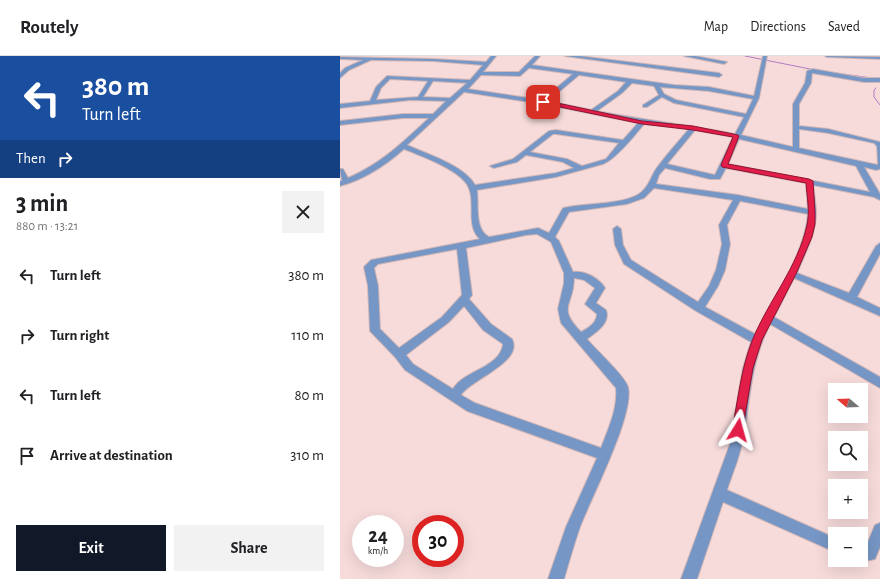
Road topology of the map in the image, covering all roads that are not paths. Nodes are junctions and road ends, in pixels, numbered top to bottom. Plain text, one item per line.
1 (494, 56) edge
2 (538, 56) edge
3 (567, 56) edge
4 (686, 56) edge
5 (827, 56) edge
6 (340, 58) edge
7 (370, 58) junction
8 (436, 58) edge
9 (880, 58) edge
10 (725, 59) edge
11 (765, 59) edge
12 (486, 64) junction
13 (528, 66) junction
14 (479, 73) junction
15 (578, 73) junction
16 (340, 76) edge
17 (431, 80) junction
18 (880, 80) edge
19 (630, 81) junction
20 (471, 82) junction
21 (714, 82) junction
22 (656, 84) junction
23 (674, 87) junction
24 (463, 90) junction
25 (661, 94) junction
26 (420, 98) junction
27 (756, 98) junction
28 (451, 100) junction
29 (373, 101) junction
30 (543, 102) junction
31 (340, 106) edge
32 (645, 106) dead end
33 (592, 112) junction
34 (434, 116) junction
35 (748, 116) junction
36 (642, 122) junction
37 (340, 123) edge
38 (795, 127) junction
39 (693, 128) junction
40 (736, 136) junction
41 (624, 142) junction
42 (403, 146) junction
43 (796, 150) junction
44 (525, 153) junction
45 (859, 164) junction
46 (880, 164) edge
47 (662, 165) junction
48 (724, 165) junction
49 (494, 166) dead end
50 (880, 167) edge
51 (580, 168) junction
52 (340, 171) edge
53 (809, 181) junction
54 (343, 183) edge
55 (652, 186) junction
56 (472, 188) junction
57 (878, 196) edge
58 (738, 198) junction
59 (812, 212) junction
60 (617, 229) dead end
61 (551, 237) junction
62 (487, 240) junction
63 (461, 246) junction
64 (880, 246) edge
65 (876, 262) edge
66 (792, 274) junction
67 (569, 276) junction
68 (851, 298) junction
69 (464, 300) junction
70 (699, 308) junction
71 (880, 312) edge
72 (769, 319) junction
73 (580, 338) junction
74 (757, 340) junction
75 (399, 354) junction
76 (880, 383) edge
77 (454, 396) junction
78 (605, 455) junction
79 (719, 493) junction
80 (880, 530) edge
81 (828, 542) edge
82 (868, 554) edge
83 (556, 579) edge
84 (689, 579) edge

1 - 12 street
2 - 13 street
3 - 21 street
4 - 10 street
5 - 9 street
6 - 7 street
7 - 8 street
7 - 16 street
8 - 12 street
10 - 21 street
11 - 27 street
12 - 14 street
13 - 14 street
13 - 15 street
14 - 20 street
15 - 19 street
15 - 30 street
17 - 20 street
17 - 26 street
17 - 29 street
18 - 38 street
19 - 22 street
19 - 33 street
20 - 24 street
21 - 23 street
21 - 27 street
22 - 23 street
22 - 25 street
23 - 25 street
24 - 28 street
24 - 30 street
25 - 32 street
25 - 35 street
26 - 28 street
26 - 29 street
27 - 35 street
28 - 34 street
29 - 31 street
30 - 33 street
33 - 36 street
34 - 37 street
34 - 42 street
35 - 40 street
36 - 39 street
36 - 41 street
38 - 43 street
38 - 46 street
39 - 40 street
39 - 47 street
40 - 43 street
40 - 48 street
41 - 44 street
41 - 51 street
42 - 54 street
42 - 56 street
43 - 45 street
44 - 49 street
44 - 51 street
45 - 50 street
45 - 57 street
47 - 48 street
47 - 55 street
48 - 53 street
51 - 56 street
52 - 54 street
53 - 57 street
53 - 59 street
55 - 58 street
55 - 61 street
56 - 62 street
58 - 59 street
58 - 70 street
59 - 66 street
60 - 70 street
61 - 62 street
61 - 67 street
62 - 63 street
63 - 69 street
63 - 75 street
64 - 65 street
65 - 68 street
66 - 68 street
66 - 72 street
67 - 73 street
67 - 73 street
68 - 71 street
69 - 75 street
69 - 77 street
70 - 74 street
72 - 74 street
72 - 76 street
73 - 78 street
74 - 79 street
75 - 77 street
77 - 78 street
78 - 83 street
79 - 81 street
79 - 84 street
80 - 82 street

